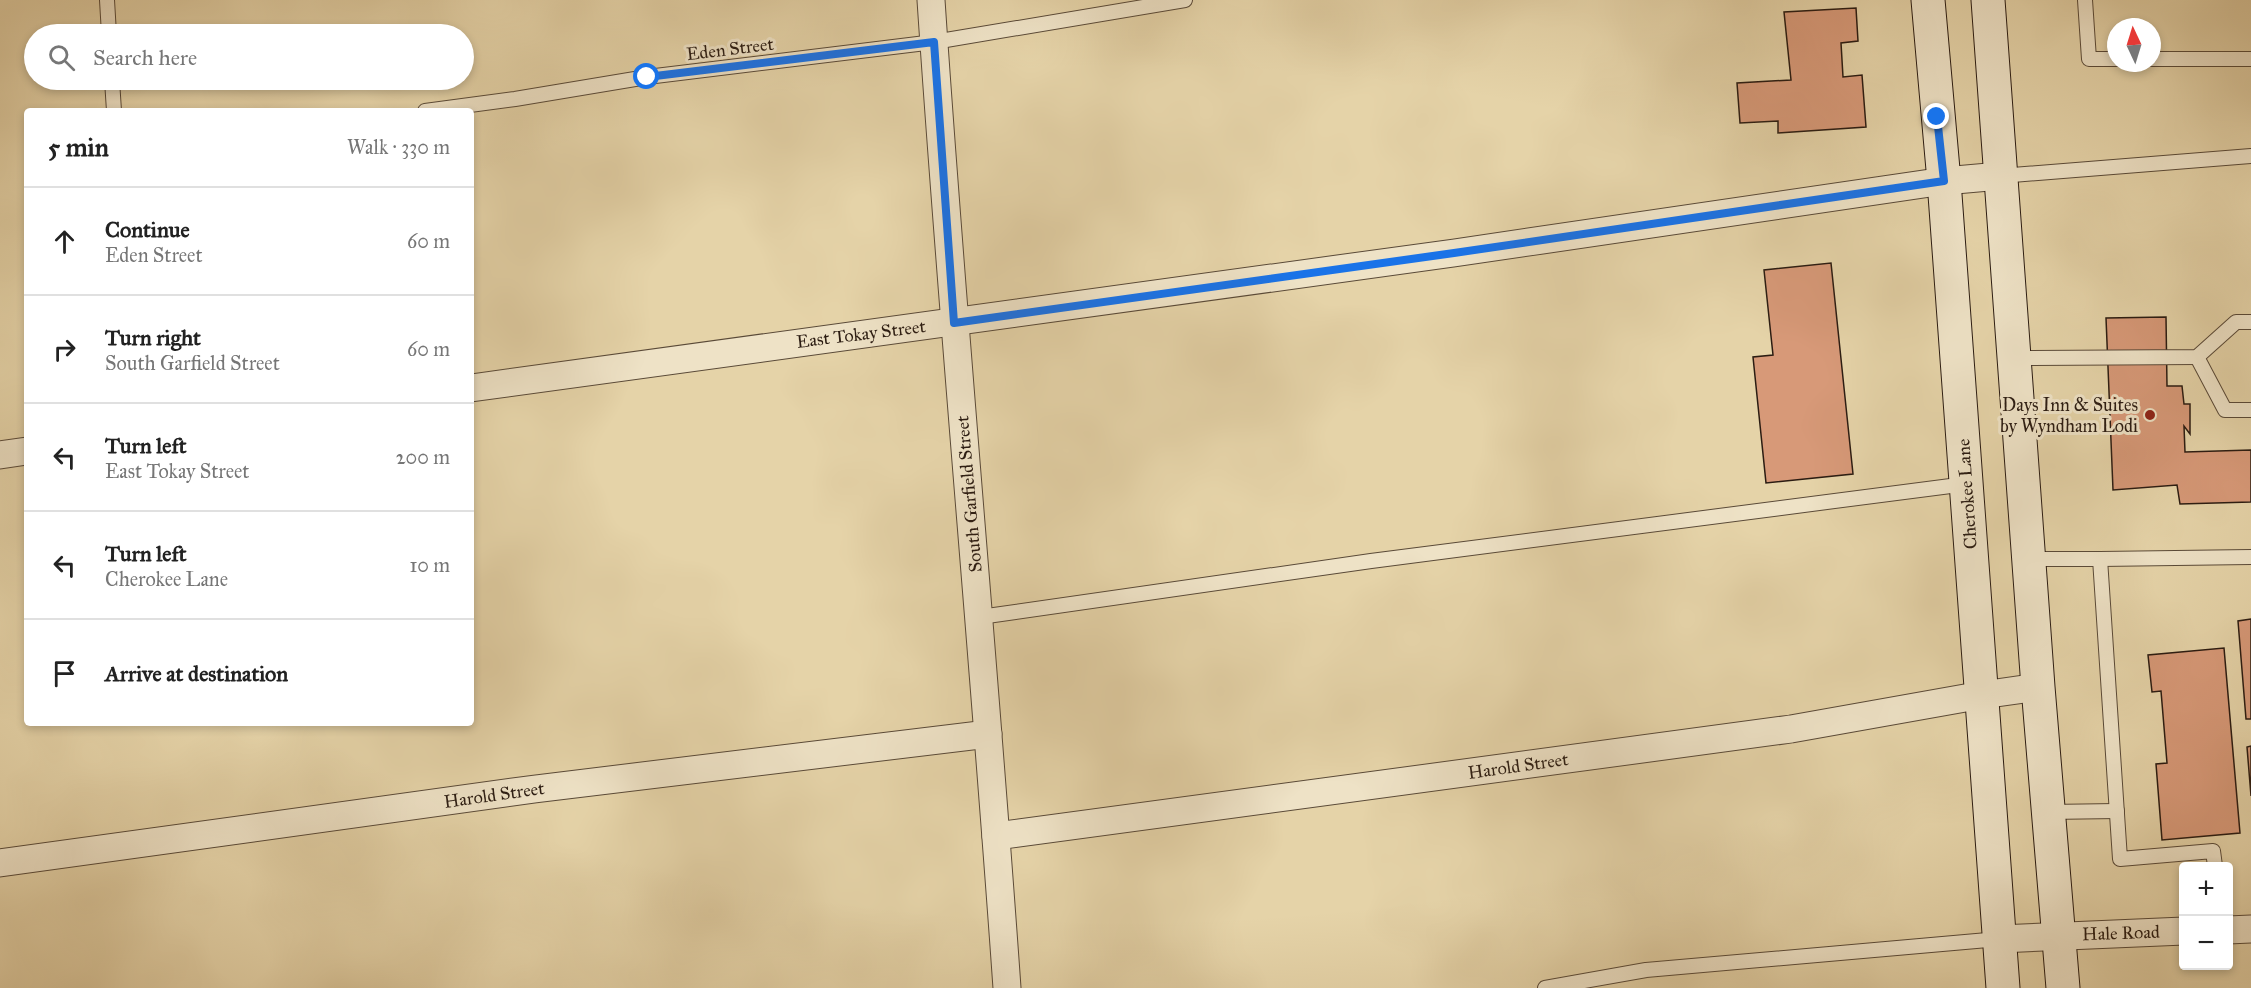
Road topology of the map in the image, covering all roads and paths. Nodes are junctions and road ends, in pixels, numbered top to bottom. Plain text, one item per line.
1 (107, 0) edge
2 (932, 0) edge
3 (1185, 0) edge
4 (1928, 0) edge
5 (1988, 0) edge
6 (2085, 0) edge
7 (108, 24) edge
8 (934, 42) junction
9 (2107, 59) edge
10 (2161, 59) edge
11 (2251, 59) edge
12 (113, 90) edge
13 (114, 108) edge
14 (447, 108) edge
15 (2251, 156) edge
16 (2000, 176) junction
17 (1944, 181) junction
18 (2251, 322) edge
19 (954, 323) junction
20 (2197, 357) junction
21 (2013, 358) junction
22 (474, 388) edge
23 (2251, 410) edge
24 (24, 451) edge
25 (0, 455) edge
26 (1966, 484) junction
27 (2251, 557) edge
28 (2028, 559) junction
29 (2100, 559) junction
30 (980, 617) junction
31 (2038, 687) junction
32 (1982, 695) junction
33 (988, 734) junction
34 (2117, 811) junction
35 (2048, 812) junction
36 (996, 836) junction
37 (2214, 862) edge
38 (0, 863) edge
39 (2251, 929) edge
40 (2233, 930) edge
41 (2179, 932) edge
42 (2059, 935) junction
43 (1999, 939) junction
44 (1007, 988) edge
45 (1545, 988) edge
46 (2003, 988) edge
47 (2063, 988) edge

1 - 7 lane
2 - 8 street, South Garfield Street
3 - 8 lane, Eden Street
4 - 17 main road, Cherokee Lane
5 - 16 main road
6 - 9 lane
8 - 14 lane, Eden Street
8 - 19 street, South Garfield Street
10 - 11 lane
12 - 13 lane
15 - 16 lane
16 - 17 street, East Tokay Street
16 - 21 main road
17 - 19 street, East Tokay Street
17 - 26 main road, Cherokee Lane
18 - 20 lane
19 - 22 street, East Tokay Street
19 - 30 street, South Garfield Street
20 - 21 lane
20 - 23 lane
21 - 28 main road
24 - 25 street
26 - 30 lane
26 - 32 main road, Cherokee Lane
27 - 29 lane
28 - 29 lane
28 - 31 main road
29 - 34 lane
30 - 33 street, South Garfield Street
31 - 32 street, Harold Street
31 - 35 main road
32 - 36 street, Harold Street
32 - 43 main road, Cherokee Lane
33 - 36 street, South Garfield Street
33 - 38 street, Harold Street
34 - 35 lane
34 - 37 lane
35 - 42 main road
36 - 44 street, South Garfield Street
39 - 40 street
41 - 42 street, Hale Road
42 - 43 street, Hale Road
42 - 47 main road
43 - 45 lane
43 - 46 main road, Cherokee Lane

